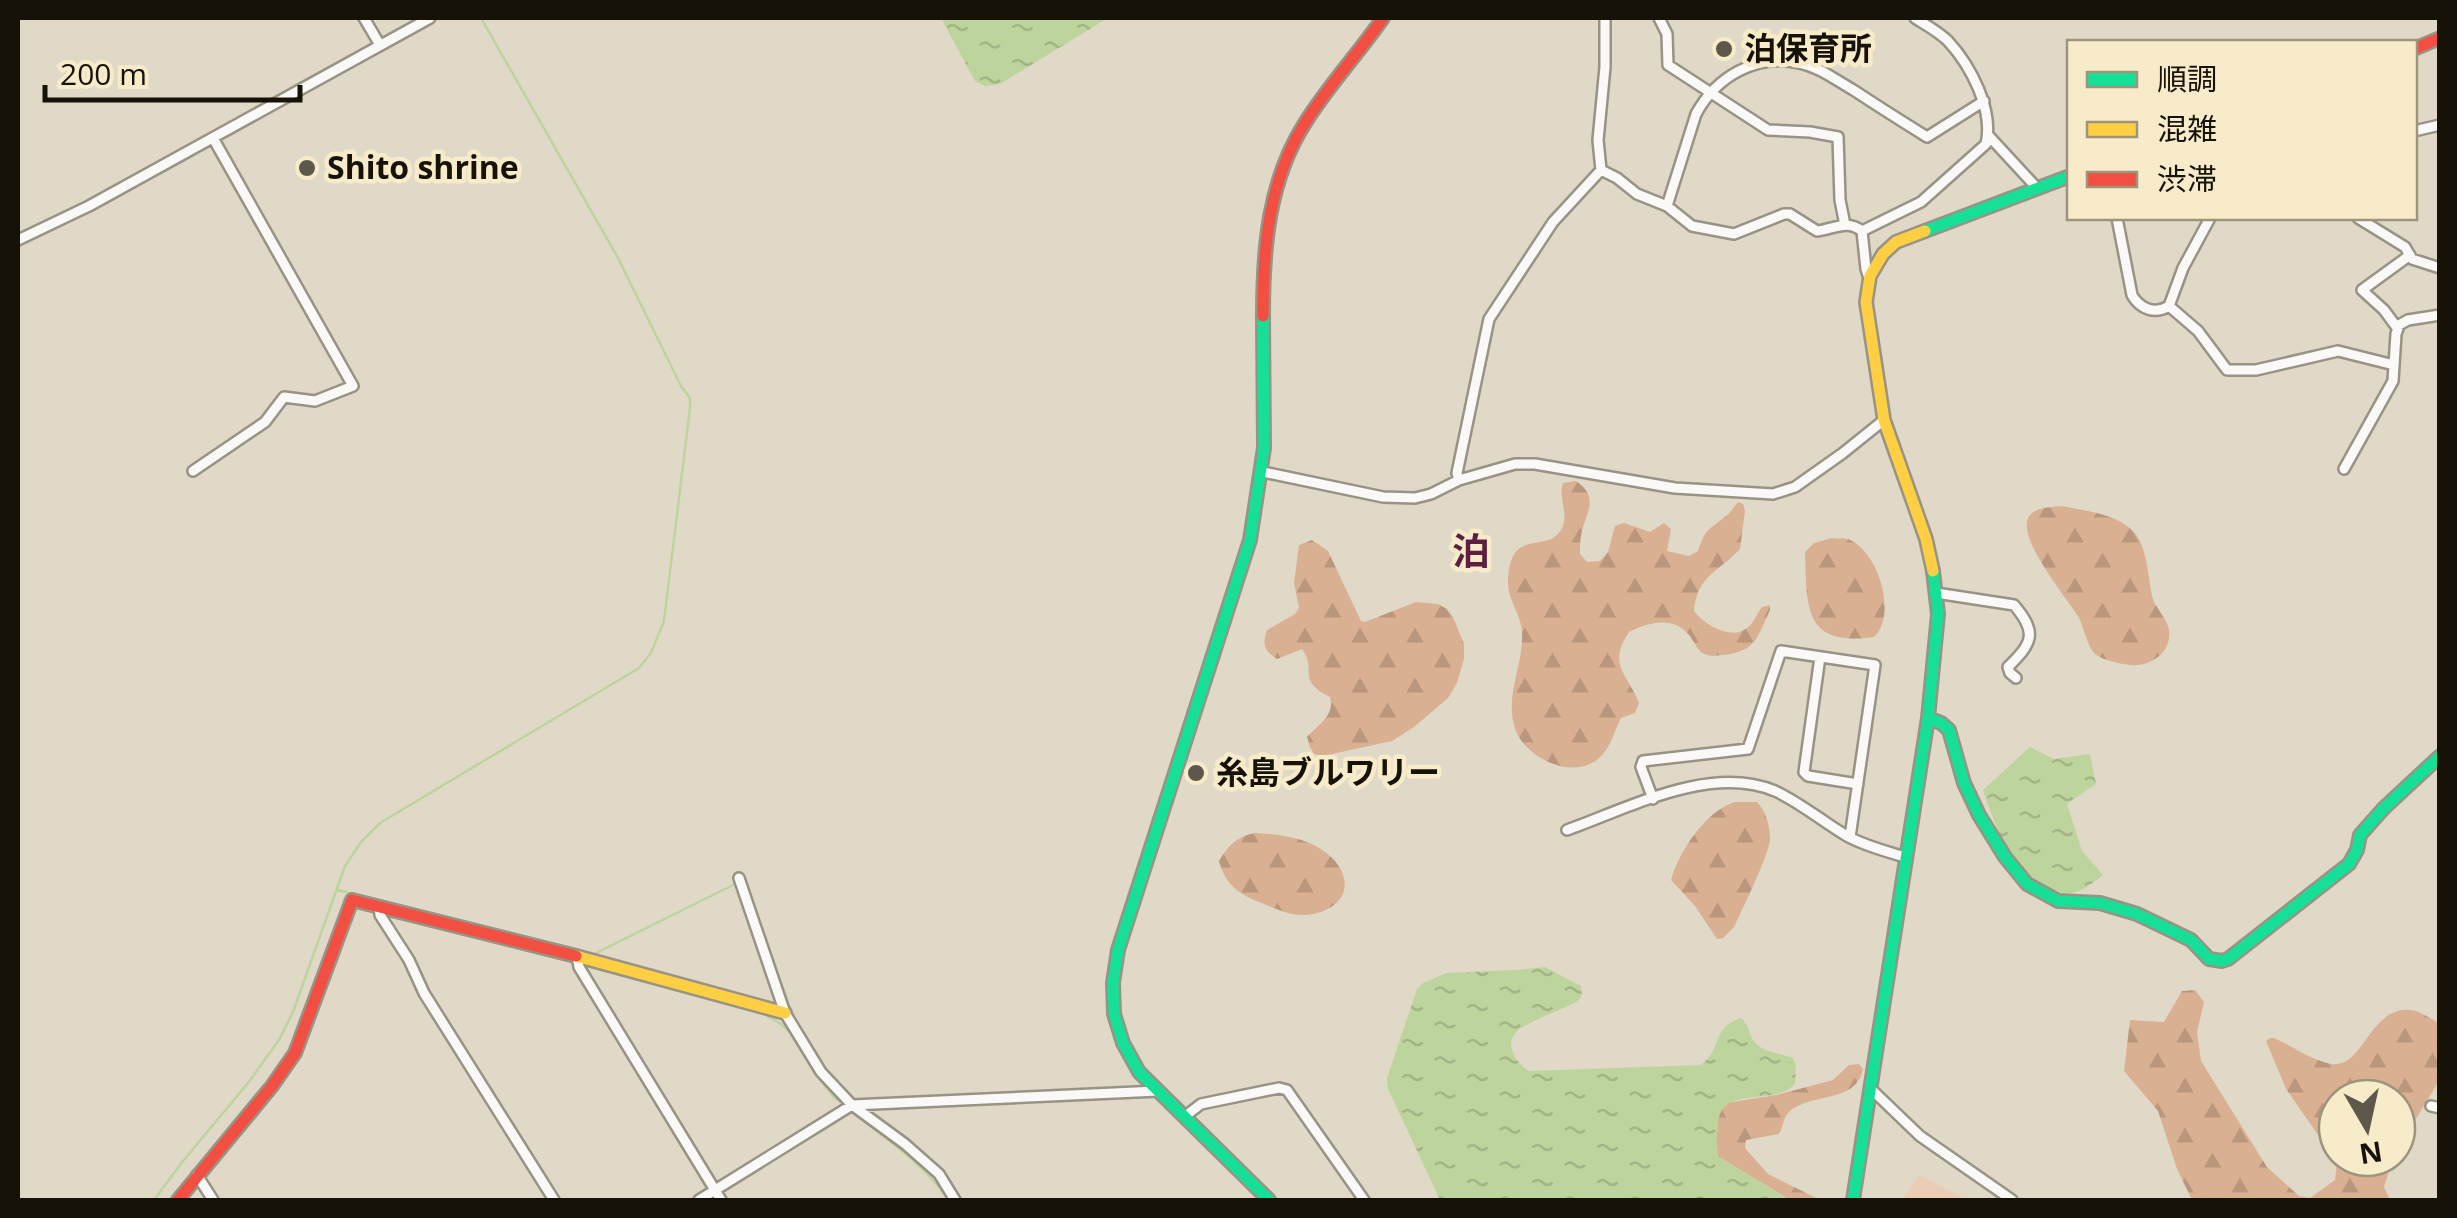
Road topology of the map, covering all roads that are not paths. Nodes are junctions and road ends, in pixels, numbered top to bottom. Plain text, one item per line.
1 (364, 18) edge
2 (430, 18) edge
3 (1383, 18) edge
4 (1605, 18) edge
5 (1659, 18) edge
6 (1915, 18) edge
7 (380, 45) junction
8 (1710, 93) junction
9 (1984, 101) junction
10 (1988, 136) junction
11 (214, 138) junction
12 (1601, 170) junction
13 (2067, 177) edge
14 (2038, 188) junction
15 (1667, 206) junction
16 (2117, 220) edge
17 (2209, 220) edge
18 (2361, 220) edge
19 (1845, 224) junction
20 (1862, 232) junction
21 (18, 240) edge
22 (2410, 255) junction
23 (2440, 268) edge
24 (1869, 278) junction
25 (2169, 306) junction
26 (2440, 315) edge
27 (2398, 329) junction
28 (2394, 365) junction
29 (1884, 420) junction
30 (2344, 470) dead end
31 (193, 471) dead end
32 (1262, 472) junction
33 (1459, 480) junction
34 (1936, 593) junction
35 (1820, 656) junction
36 (2016, 678) dead end
37 (1928, 718) junction
38 (2440, 756) edge
39 (1858, 784) junction
40 (1652, 799) junction
41 (1568, 830) dead end
42 (1850, 838) junction
43 (1905, 857) junction
44 (740, 882) dead end
45 (380, 911) junction
46 (578, 962) junction
47 (786, 1013) junction
48 (1870, 1088) junction
49 (1158, 1092) junction
50 (849, 1107) junction
51 (1184, 1116) junction
52 (198, 1175) junction
53 (715, 1190) junction
54 (178, 1200) edge
55 (213, 1200) edge
56 (554, 1200) edge
57 (699, 1200) edge
58 (721, 1200) edge
59 (956, 1200) edge
60 (1269, 1200) edge
61 (1364, 1200) edge
62 (1853, 1200) edge
63 (2012, 1200) edge

1 - 7 street
2 - 7 street
3 - 32 street
4 - 12 street
5 - 8 street
6 - 9 street
7 - 11 street
8 - 9 street
8 - 15 street
8 - 19 street
9 - 10 street
10 - 14 street
10 - 20 street
11 - 21 street
11 - 31 street
12 - 15 street
12 - 33 street
13 - 14 street
14 - 24 street
15 - 19 street
16 - 25 street
17 - 25 street
18 - 22 street
19 - 20 street
20 - 24 street
22 - 23 street
22 - 27 street
24 - 29 street
25 - 28 street
26 - 27 street
27 - 28 street
28 - 30 street
29 - 33 street
29 - 34 street
32 - 33 street
32 - 49 street
34 - 36 street
34 - 37 street
35 - 39 street
35 - 39 street
35 - 40 street
37 - 38 street
37 - 43 street
39 - 42 street
40 - 41 street
40 - 42 street
42 - 43 street
43 - 48 street
44 - 47 street
45 - 46 street
45 - 52 street
45 - 56 street
46 - 47 street
46 - 53 street
47 - 50 street
48 - 62 street
48 - 63 street
49 - 50 street
49 - 51 street
50 - 53 street
50 - 59 street
51 - 60 street
51 - 61 street
52 - 54 street
52 - 55 street
53 - 57 street
53 - 58 street

